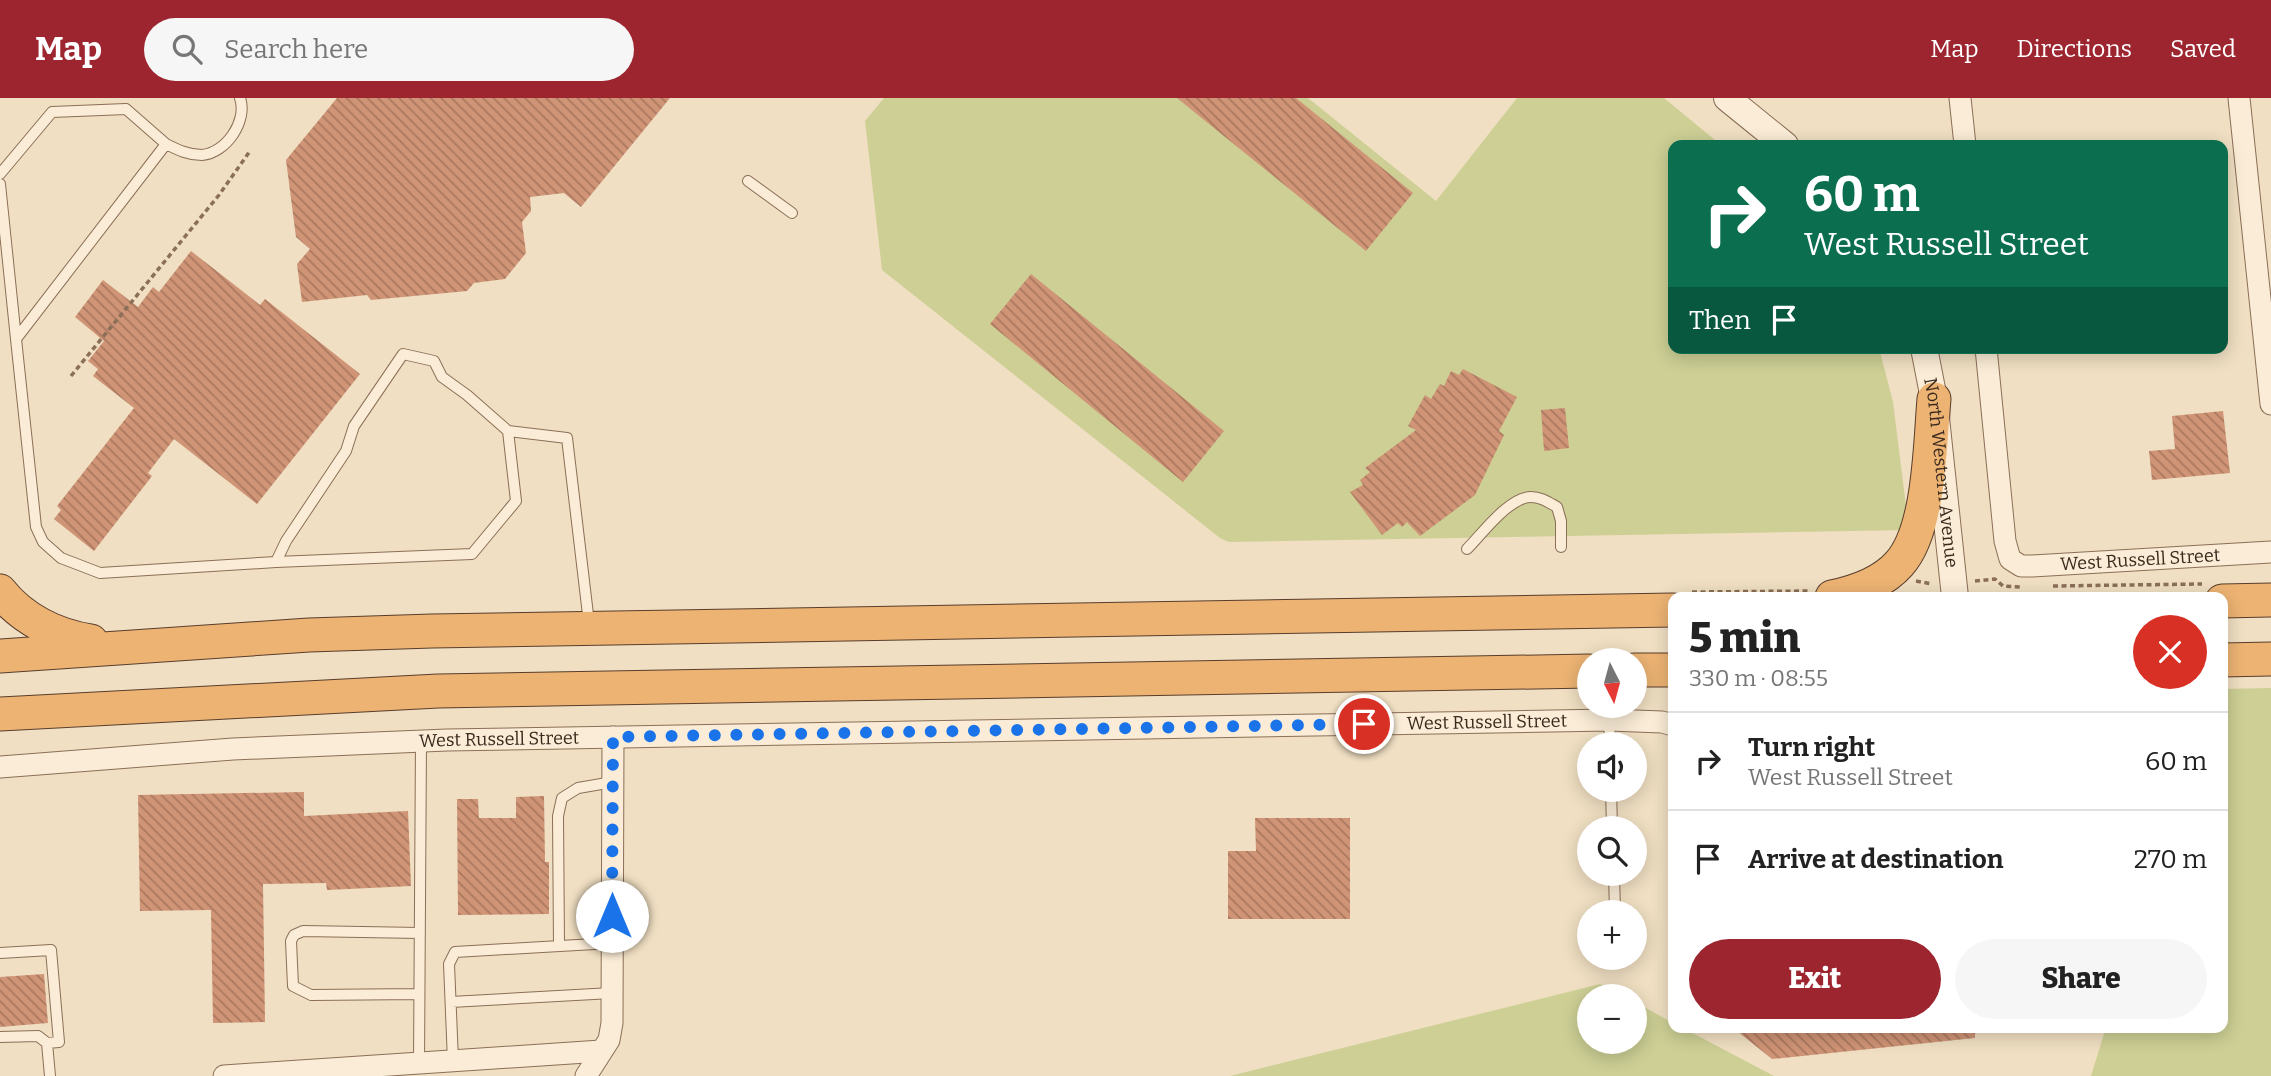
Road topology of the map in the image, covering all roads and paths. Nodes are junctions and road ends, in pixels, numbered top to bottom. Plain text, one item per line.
1 (240, 98) edge
2 (1960, 98) edge
3 (2239, 98) edge
4 (1735, 100) edge
5 (1779, 140) edge
6 (1964, 140) edge
7 (166, 144) junction
8 (250, 151) dead end
9 (0, 174) edge
10 (748, 181) dead end
11 (0, 184) edge
12 (792, 212) dead end
13 (16, 339) junction
14 (1925, 354) edge
15 (1987, 354) edge
16 (71, 376) dead end
17 (1934, 399) junction
18 (2271, 404) edge
19 (508, 431) junction
20 (1561, 547) dead end
21 (1467, 549) dead end
22 (2271, 552) edge
23 (276, 562) junction
24 (0, 591) edge
25 (1849, 592) edge
26 (1954, 592) edge
27 (2271, 600) edge
28 (2228, 601) edge
29 (1668, 610) edge
30 (589, 628) junction
31 (139, 646) junction
32 (0, 656) edge
33 (2271, 659) edge
34 (2228, 660) edge
35 (1577, 671) edge
36 (0, 715) edge
37 (1609, 720) junction
38 (1668, 724) edge
39 (1610, 732) edge
40 (613, 737) junction
41 (421, 742) junction
42 (0, 767) edge
43 (613, 782) junction
44 (420, 933) junction
45 (612, 943) junction
46 (559, 946) junction
47 (0, 953) edge
48 (612, 993) junction
49 (419, 995) junction
50 (451, 1002) junction
51 (0, 1037) edge
52 (47, 1043) junction
53 (601, 1051) junction
54 (453, 1061) junction
55 (419, 1063) junction
56 (278, 1074) edge
57 (50, 1076) edge
58 (224, 1076) edge
59 (586, 1076) edge

1 - 7 lane
2 - 6 street
3 - 18 street
4 - 5 street
7 - 9 lane
7 - 13 lane
8 - 16 path
10 - 12 lane
11 - 13 lane
13 - 23 lane
14 - 17 street, North Western Avenue
15 - 22 street, West Russell Street
17 - 25 highway
17 - 26 street, North Western Avenue
19 - 23 lane
19 - 23 lane
19 - 30 lane
20 - 21 lane
24 - 31 highway
27 - 28 highway
29 - 30 highway
30 - 31 highway
31 - 32 highway
33 - 34 highway
35 - 36 highway
37 - 38 street, West Russell Street
37 - 39 lane
37 - 40 street, West Russell Street
40 - 41 street, West Russell Street
40 - 43 street
41 - 42 street, West Russell Street
41 - 44 lane
43 - 45 street
43 - 46 lane
44 - 49 lane
44 - 49 lane
45 - 46 lane
45 - 48 street
46 - 50 lane
47 - 52 lane
48 - 50 lane
48 - 53 street
49 - 55 lane
50 - 54 lane
51 - 52 lane
52 - 57 lane
53 - 54 street
53 - 59 street
54 - 55 street
55 - 56 street
56 - 58 street

